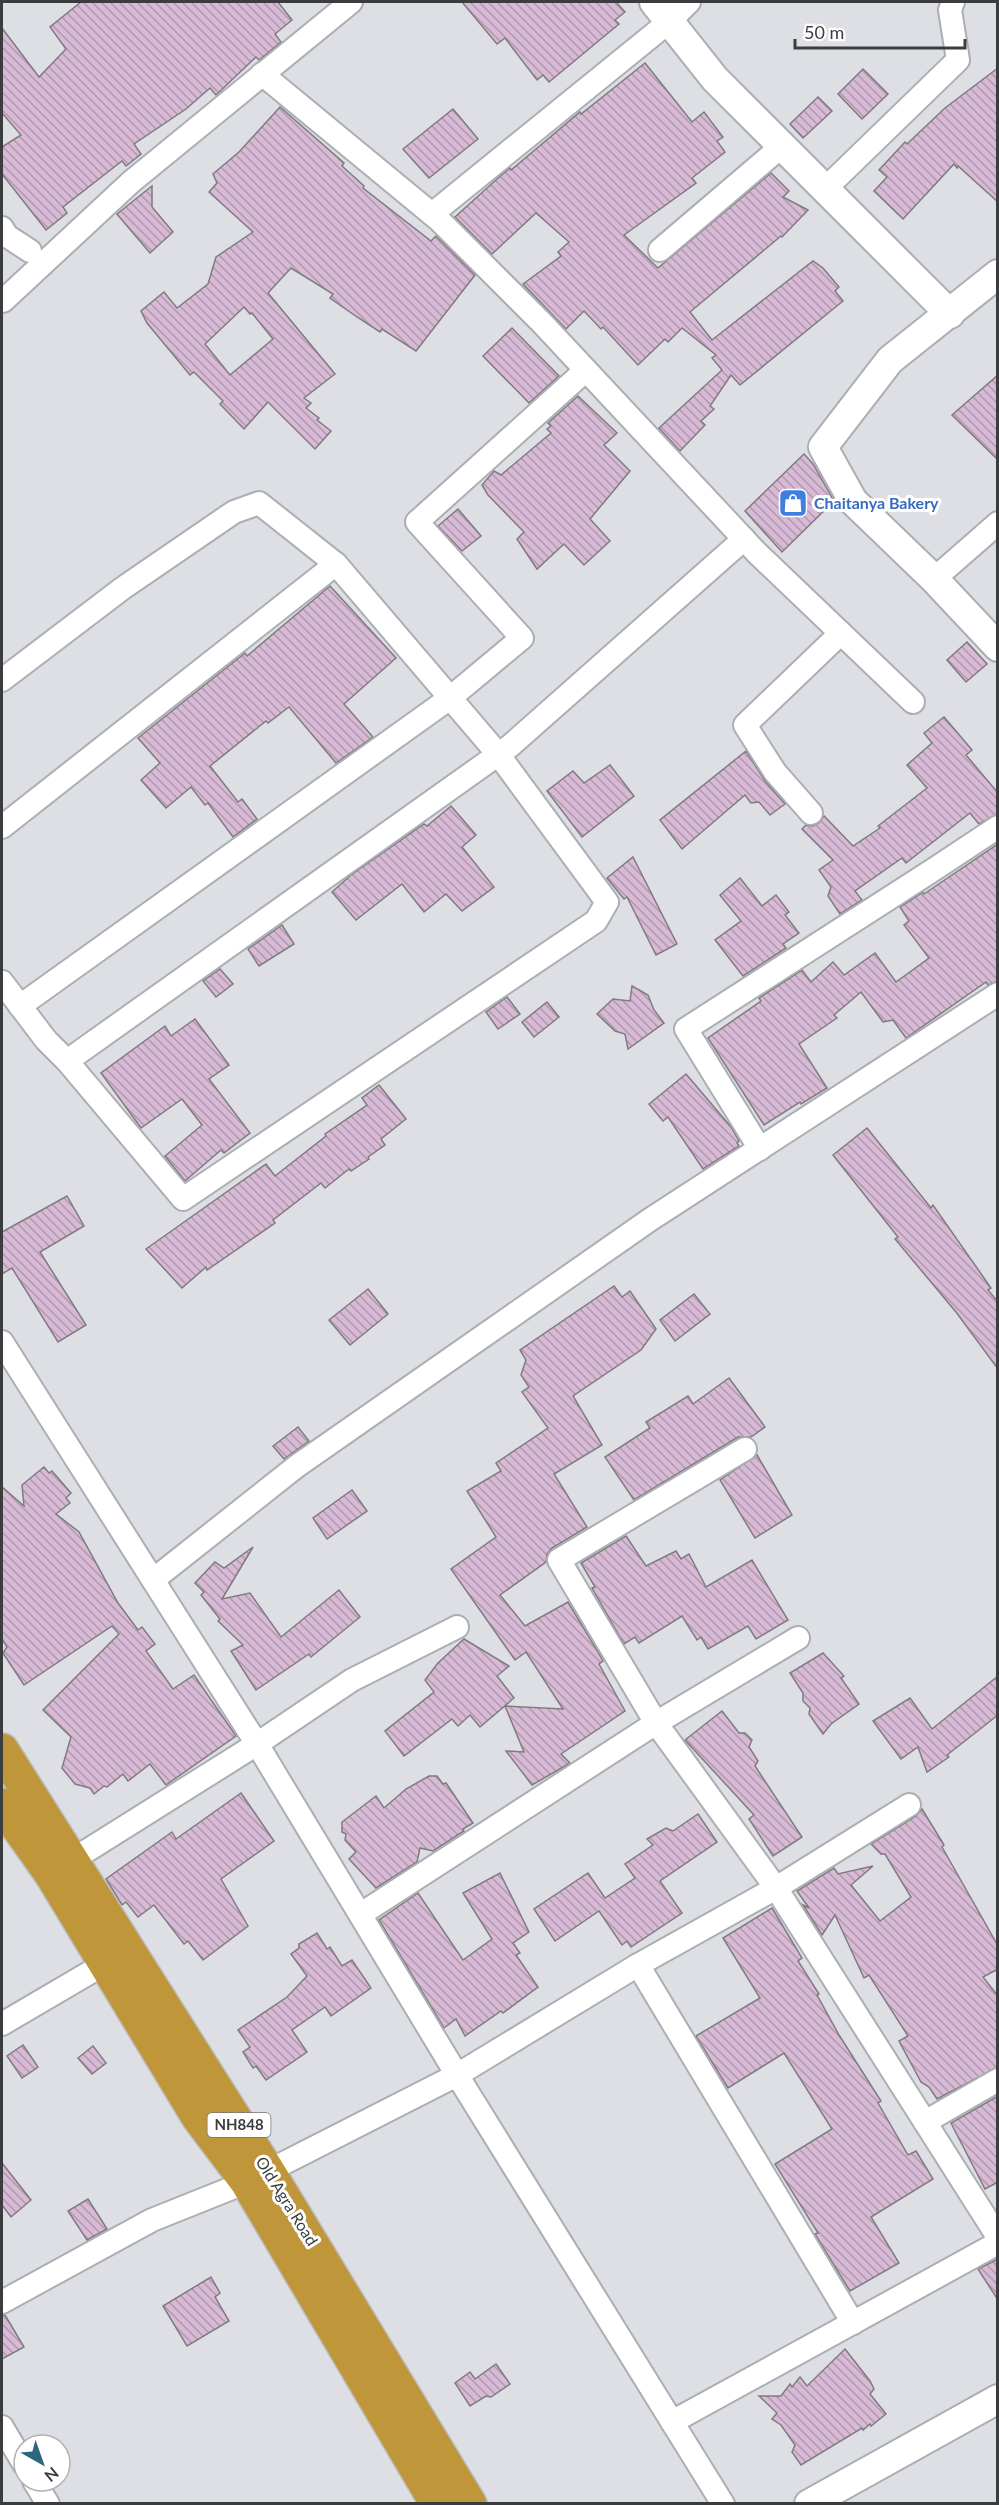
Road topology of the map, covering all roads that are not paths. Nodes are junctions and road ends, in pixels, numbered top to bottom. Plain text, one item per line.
1 (351, 2) edge
2 (689, 2) edge
3 (953, 2) edge
4 (662, 11) edge
5 (262, 74) junction
6 (782, 146) junction
7 (825, 189) junction
8 (432, 214) junction
9 (2, 228) edge
10 (660, 250) dead end
11 (30, 251) dead end
12 (998, 274) edge
13 (3, 302) dead end
14 (950, 314) junction
15 (586, 370) junction
16 (998, 523) edge
17 (744, 539) junction
18 (336, 564) junction
19 (933, 579) junction
20 (841, 633) junction
21 (998, 647) edge
22 (2, 680) edge
23 (450, 698) junction
24 (913, 702) dead end
25 (498, 754) junction
26 (812, 813) dead end
27 (2, 826) edge
28 (998, 827) edge
29 (2, 982) edge
30 (998, 994) edge
31 (20, 1006) junction
32 (67, 1061) junction
33 (760, 1149) junction
34 (2, 1342) edge
35 (745, 1449) dead end
36 (153, 1580) junction
37 (457, 1627) dead end
38 (798, 1638) dead end
39 (656, 1723) junction
40 (257, 1744) junction
41 (2, 1750) edge
42 (909, 1805) dead end
43 (5, 1816) edge
44 (61, 1867) junction
45 (776, 1888) junction
46 (361, 1914) junction
47 (106, 1963) junction
48 (638, 1965) junction
49 (2, 2024) edge
50 (457, 2075) junction
51 (998, 2080) edge
52 (925, 2122) junction
53 (258, 2177) junction
54 (998, 2238) edge
55 (998, 2243) edge
56 (2, 2302) edge
57 (853, 2323) junction
58 (998, 2399) edge
59 (672, 2422) junction
60 (2, 2427) edge
61 (12, 2444) edge
62 (437, 2504) edge
63 (470, 2504) edge
64 (723, 2504) edge
65 (809, 2504) edge

1 - 5 street
2 - 4 street
3 - 7 street
4 - 6 street
4 - 8 street
5 - 8 street
5 - 13 street
6 - 7 street
6 - 10 street
7 - 14 street
8 - 15 street
9 - 11 street
12 - 14 street
14 - 19 street
15 - 17 street
15 - 23 street
16 - 19 street
17 - 20 street
17 - 25 street
18 - 22 street
18 - 23 street
18 - 27 street
19 - 21 street
20 - 24 street
20 - 26 street
23 - 25 street
23 - 31 street
25 - 32 street
25 - 32 street
28 - 33 street
29 - 31 street
30 - 33 street
31 - 32 street
33 - 36 street
34 - 36 street
35 - 39 street
36 - 40 street
37 - 40 street
38 - 39 street
39 - 45 street
39 - 46 street
40 - 44 street
40 - 46 street
41 - 44 highway, Old Agra Road / NH848
42 - 45 street
43 - 44 highway, NH848
44 - 47 highway, NH848
44 - 53 highway, Old Agra Road / NH848
45 - 48 street
45 - 52 street
46 - 50 street
47 - 49 street
47 - 53 highway, NH848
48 - 50 street
48 - 57 street
50 - 53 street
50 - 59 street
51 - 52 street
52 - 54 street
53 - 56 street
53 - 62 highway, NH848
53 - 63 highway, Old Agra Road / NH848
55 - 57 street
57 - 59 street
58 - 65 street
59 - 64 street
60 - 61 street

